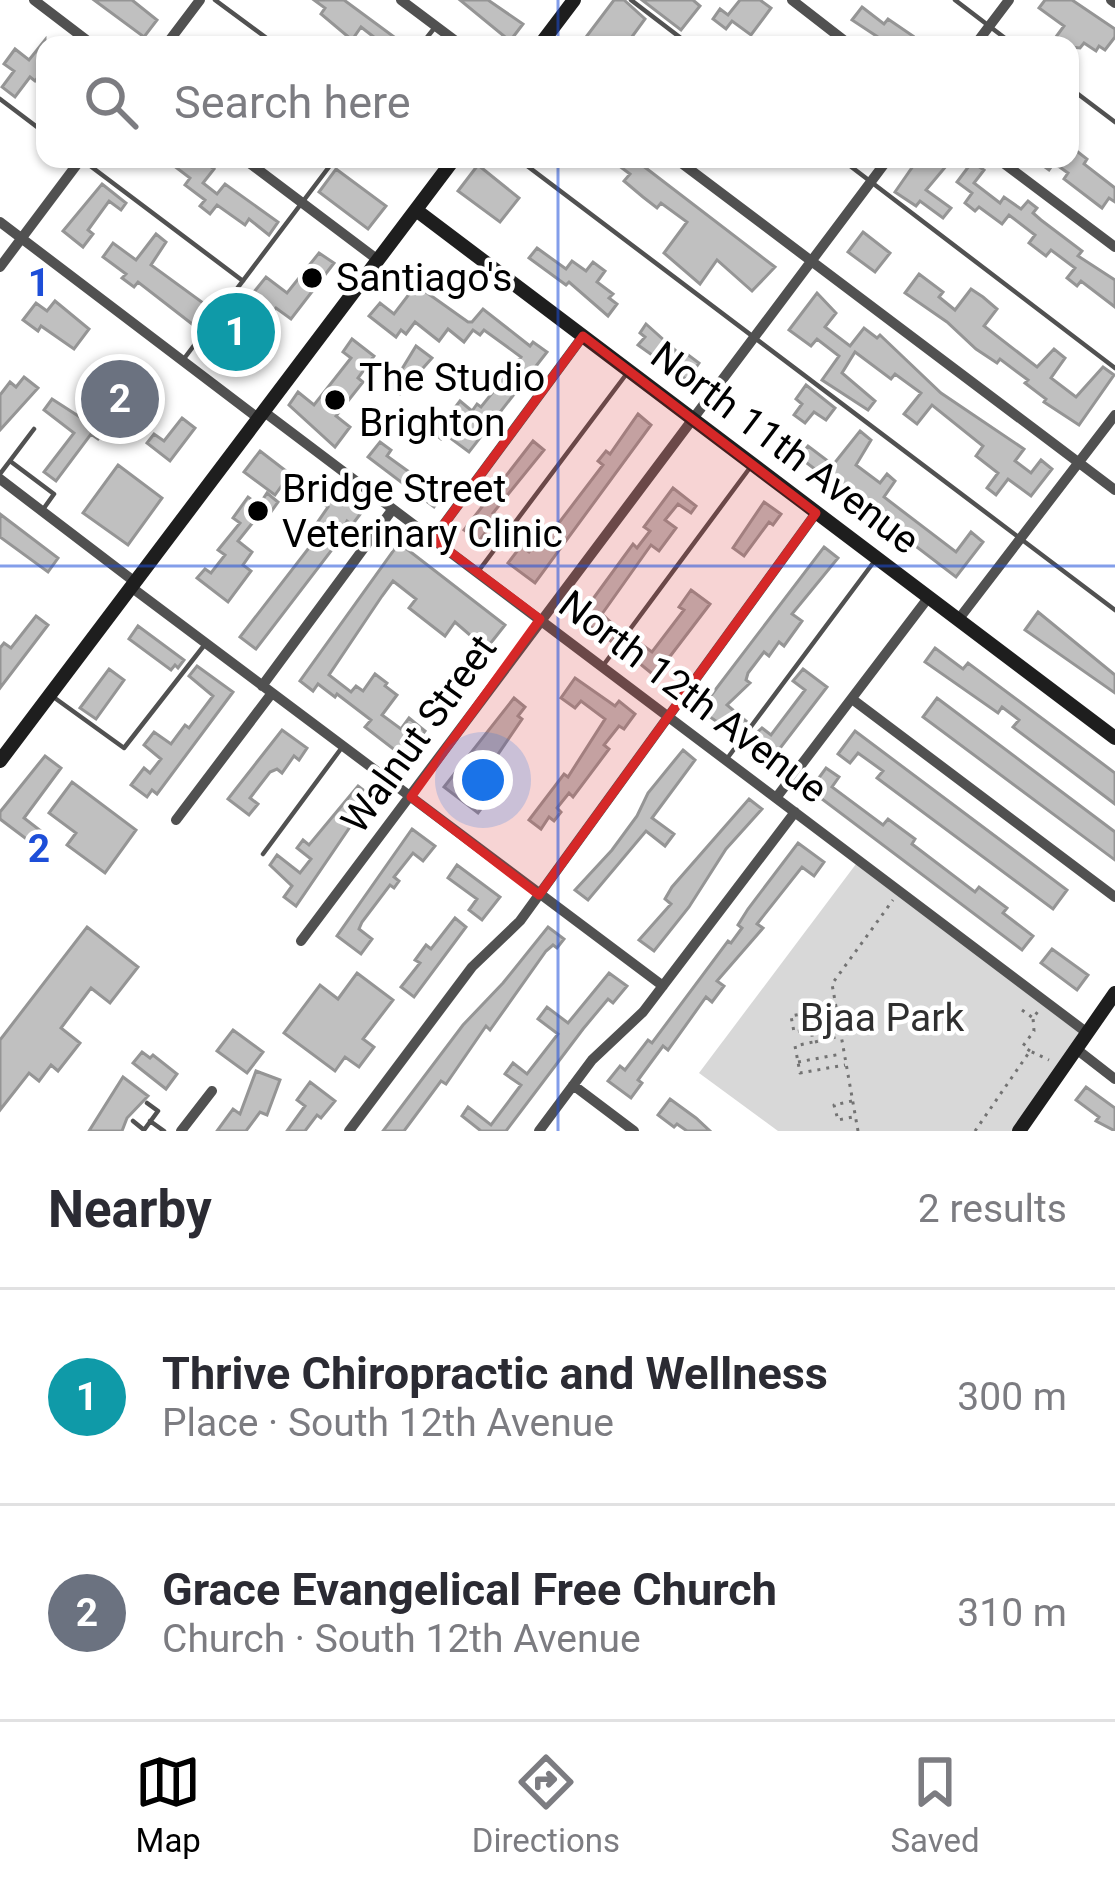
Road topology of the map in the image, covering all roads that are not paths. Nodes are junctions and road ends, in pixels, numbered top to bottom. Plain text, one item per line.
1 (34, 0) edge
2 (200, 0) edge
3 (215, 0) edge
4 (401, 0) edge
5 (573, 0) edge
6 (631, 0) edge
7 (792, 0) edge
8 (955, 0) edge
9 (1010, 0) edge
10 (436, 26) junction
11 (989, 26) junction
12 (81, 36) edge
13 (173, 36) edge
14 (264, 36) edge
15 (428, 36) edge
16 (449, 36) edge
17 (547, 36) edge
18 (678, 36) edge
19 (838, 36) edge
20 (982, 36) edge
21 (1002, 36) edge
22 (1079, 95) edge
23 (0, 99) edge
24 (1115, 122) edge
25 (36, 126) edge
26 (73, 168) edge
27 (92, 168) edge
28 (256, 168) edge
29 (328, 168) edge
30 (447, 168) edge
31 (530, 168) edge
32 (688, 168) edge
33 (853, 168) edge
34 (881, 168) edge
35 (1010, 168) edge
36 (871, 182) junction
37 (303, 203) junction
38 (416, 210) junction
39 (0, 222) edge
40 (22, 238) junction
41 (1115, 247) edge
42 (378, 260) junction
43 (810, 261) junction
44 (0, 267) edge
45 (243, 281) junction
46 (583, 336) junction
47 (753, 337) junction
48 (183, 361) junction
49 (1115, 368) edge
50 (629, 370) junction
51 (260, 414) junction
52 (1115, 415) edge
53 (691, 418) junction
54 (34, 429) dead end
55 (10, 461) junction
56 (1079, 463) junction
57 (752, 465) junction
58 (0, 477) edge
59 (1115, 490) edge
60 (392, 510) junction
61 (42, 511) junction
62 (816, 513) junction
63 (433, 539) junction
64 (1021, 539) junction
65 (876, 559) junction
66 (477, 573) junction
67 (133, 584) junction
68 (928, 598) junction
69 (1115, 610) edge
70 (541, 619) junction
71 (958, 620) junction
72 (206, 643) junction
73 (602, 667) junction
74 (267, 689) junction
75 (50, 695) junction
76 (852, 699) junction
77 (667, 716) junction
78 (1115, 738) edge
79 (343, 746) junction
80 (726, 760) junction
81 (0, 761) edge
82 (411, 797) junction
83 (776, 798) junction
84 (795, 812) junction
85 (176, 820) dead end
86 (263, 854) dead end
87 (539, 895) junction
88 (1115, 897) edge
89 (301, 941) dead end
90 (663, 986) junction
91 (1115, 993) edge
92 (1087, 1032) junction
93 (1075, 1048) junction
94 (1115, 1079) edge
95 (573, 1085) junction
96 (212, 1090) dead end
97 (147, 1103) dead end
98 (133, 1121) dead end
99 (151, 1121) junction
100 (164, 1131) edge
101 (182, 1131) edge
102 (349, 1131) edge
103 (539, 1131) edge
104 (634, 1131) edge
105 (1019, 1131) edge

1 - 12 street
2 - 13 street
3 - 14 lane
4 - 10 street
5 - 17 street
6 - 18 lane
7 - 19 street
8 - 11 lane
9 - 11 street
10 - 15 lane
10 - 16 street
11 - 20 street
11 - 21 lane
22 - 24 lane
23 - 25 lane
26 - 40 street
27 - 45 lane
28 - 37 street
29 - 37 lane
30 - 38 street
31 - 47 lane
32 - 43 street
33 - 36 lane
34 - 36 street, Walnut Street
35 - 41 street
36 - 43 street, Walnut Street
36 - 49 lane
37 - 42 street
37 - 45 lane
38 - 42 street
38 - 46 street, North 11th Avenue
39 - 40 street, North 12th Avenue
40 - 44 street
40 - 48 street, North 12th Avenue
42 - 51 street
43 - 47 street, Walnut Street
43 - 56 street
45 - 48 lane
46 - 50 street, North 11th Avenue
46 - 63 street
47 - 53 street, Walnut Street
47 - 64 lane
48 - 51 street, North 12th Avenue
50 - 53 street, North 11th Avenue
50 - 66 lane
51 - 60 street, North 12th Avenue
51 - 67 street
52 - 56 street
53 - 57 street, North 11th Avenue
53 - 70 street, Walnut Street
54 - 55 lane
55 - 58 lane
55 - 61 lane
56 - 59 street
56 - 64 street
57 - 62 street, North 11th Avenue
57 - 73 lane
58 - 61 street
60 - 63 street, North 12th Avenue
60 - 74 street
61 - 67 street
62 - 65 street, North 11th Avenue
62 - 77 street
63 - 66 street, North 12th Avenue
64 - 69 lane
64 - 71 street
65 - 68 street, North 11th Avenue
65 - 80 lane
66 - 70 street, North 12th Avenue
67 - 72 street
67 - 75 street
68 - 71 street, North 11th Avenue
68 - 76 street
70 - 73 street, North 12th Avenue
70 - 82 street, Walnut Street
71 - 78 street, North 11th Avenue
72 - 74 street
72 - 75 lane
73 - 77 street, North 12th Avenue
74 - 79 street
74 - 85 street
75 - 81 street
76 - 83 street
76 - 88 street
77 - 80 street, North 12th Avenue
77 - 87 street
79 - 82 street
79 - 86 lane
80 - 83 street, North 12th Avenue
82 - 87 street
82 - 89 street, Walnut Street
83 - 84 street, North 12th Avenue
84 - 90 street
84 - 92 street, North 12th Avenue
87 - 90 street
87 - 102 street
90 - 95 street
91 - 92 street
92 - 93 street
93 - 94 street
93 - 105 street
95 - 103 street
95 - 104 street
96 - 101 street
97 - 99 lane
98 - 99 lane
99 - 100 lane

